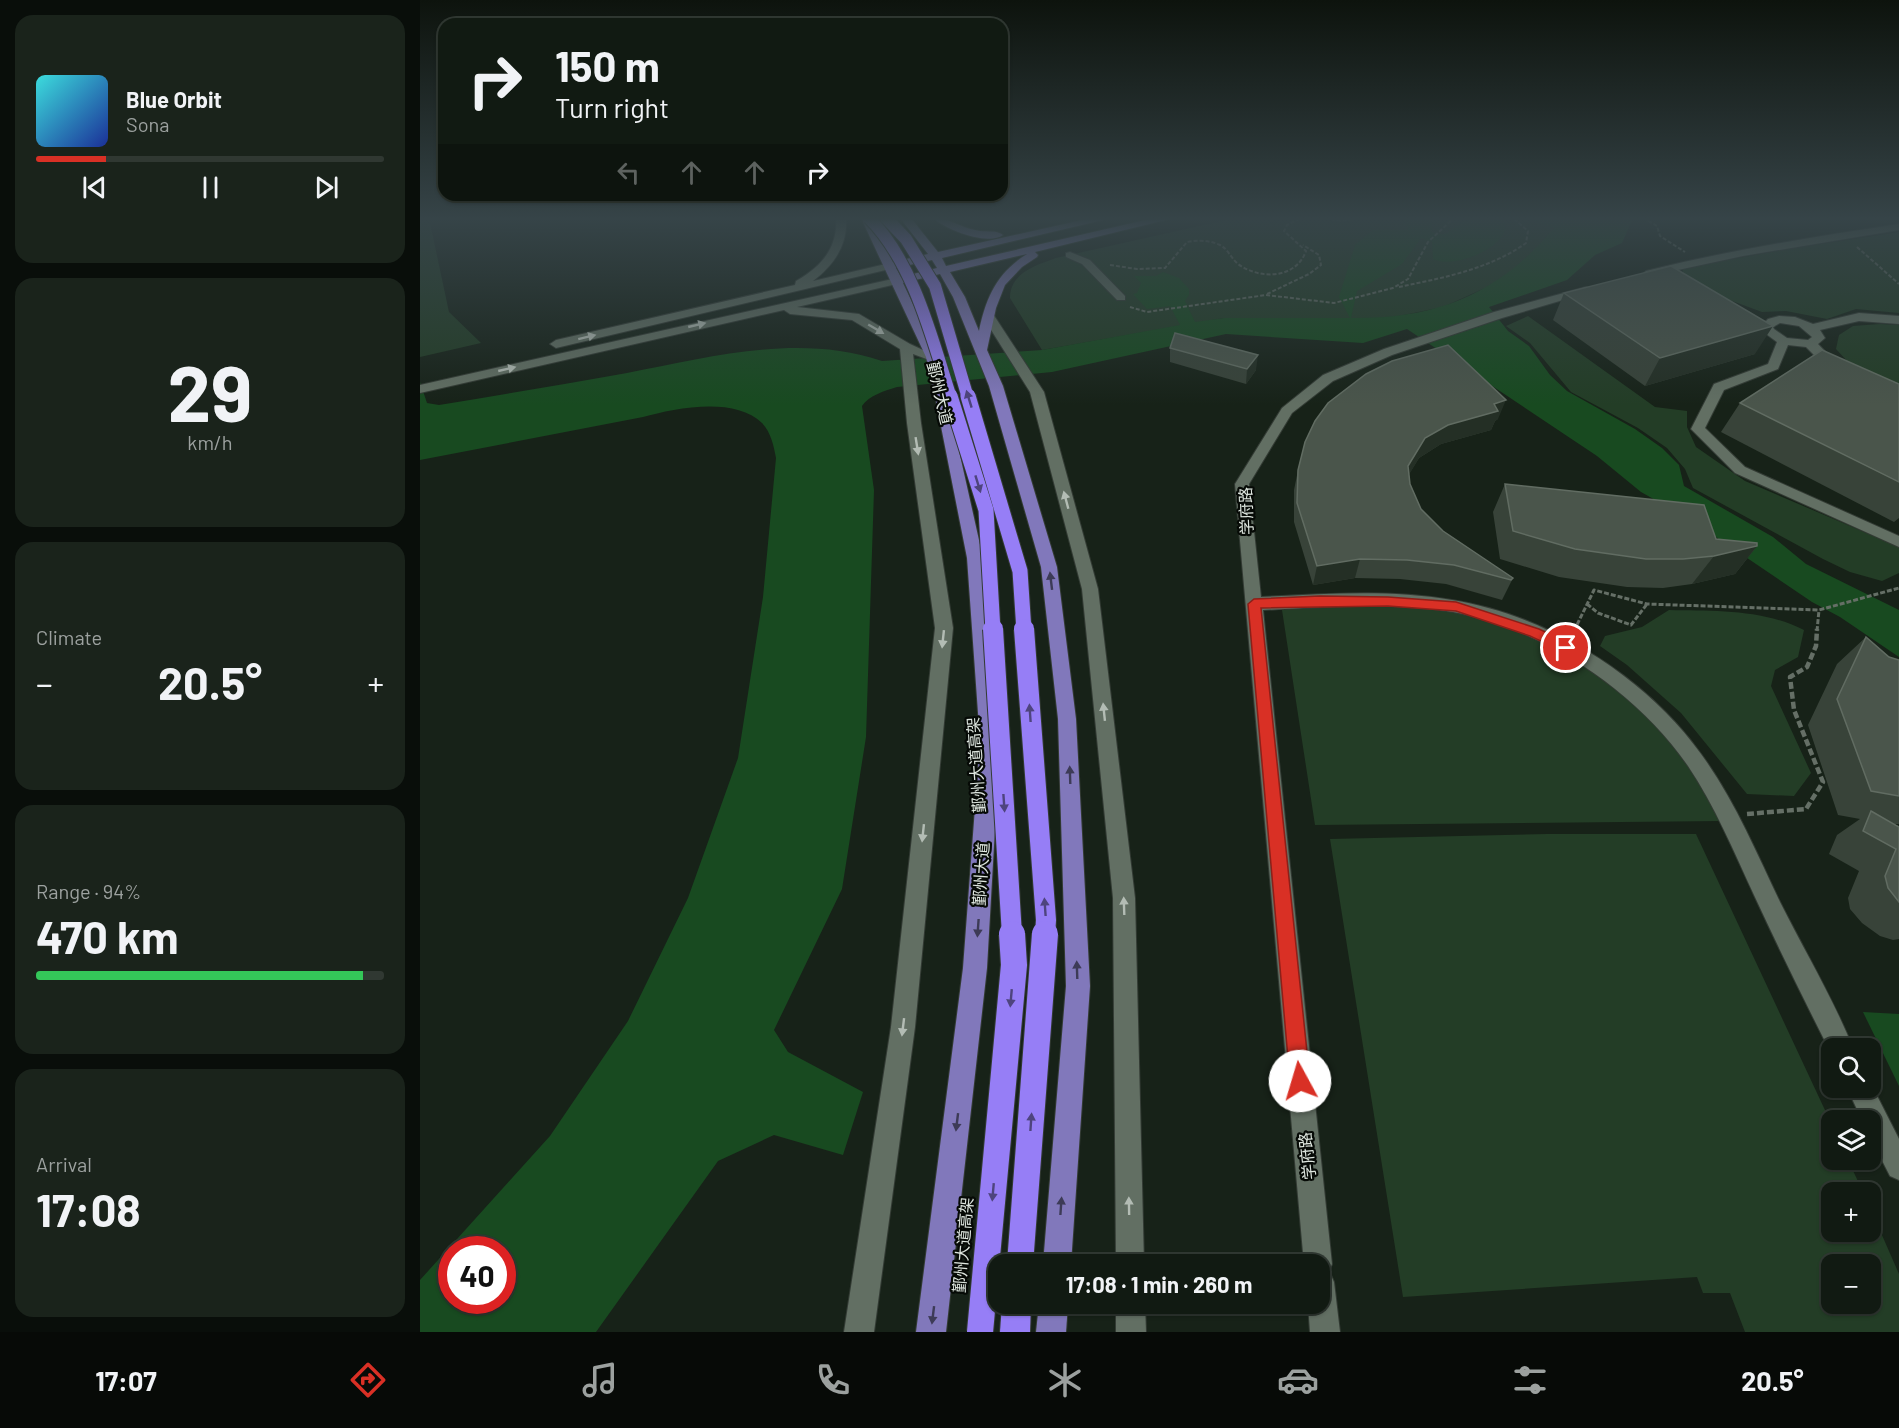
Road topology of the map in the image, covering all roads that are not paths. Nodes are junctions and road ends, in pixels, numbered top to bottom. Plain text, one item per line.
1 (806, 280) edge
2 (846, 280) edge
3 (868, 280) edge
4 (897, 280) edge
5 (909, 280) edge
6 (931, 280) edge
7 (948, 280) edge
8 (1001, 280) edge
9 (1104, 280) edge
10 (1662, 280) edge
11 (1668, 282) edge
12 (1594, 287) edge
13 (787, 289) junction
14 (1121, 298) road end
15 (758, 311) junction
16 (989, 317) junction
17 (1899, 320) edge
18 (1812, 328) junction
19 (1784, 341) junction
20 (1810, 344) junction
21 (906, 346) junction
22 (544, 347) dead end
23 (981, 351) junction
24 (521, 353) dead end
25 (932, 357) junction
26 (420, 376) edge
27 (449, 376) junction
28 (1846, 376) edge
29 (420, 388) edge
30 (1899, 542) edge
31 (1254, 604) junction
32 (1835, 1038) edge
33 (1865, 1098) edge
34 (1899, 1167) edge
35 (1021, 1254) edge
36 (1058, 1254) edge
37 (1130, 1254) edge
38 (1317, 1254) edge
39 (1016, 1314) edge
40 (1053, 1314) edge
41 (1131, 1314) edge
42 (1323, 1314) edge
43 (859, 1332) edge
44 (931, 1332) edge
45 (980, 1332) edge
46 (1015, 1332) edge
47 (1051, 1332) edge
48 (1131, 1332) edge
49 (1325, 1332) edge

1 - 13 street
2 - 13 street
3 - 15 street
4 - 25 main road, 鄞州大道
5 -> 45 highway, 鄞州大道高架, bridge
35 -> 6 highway, bridge
7 - 23 main road
8 - 16 main road
9 - 14 street
10 - 11 street
12 - 31 street, 学府路
22 -> 13 street
15 -> 21 street
27 -> 15 street
16 - 23 main road
37 -> 16 street
17 - 18 street
18 - 19 street
18 - 20 street
19 - 20 street
19 - 30 street
20 - 28 street
21 - 25 street
21 -> 43 street, 鄞州大道
36 -> 23 main road
24 - 27 street
25 -> 44 main road, 鄞州大道
26 - 27 street
27 - 29 street
31 - 32 street
31 - 38 street, 学府路
33 - 34 street
39 - 46 highway
40 - 47 main road
41 - 48 street
42 - 49 street

